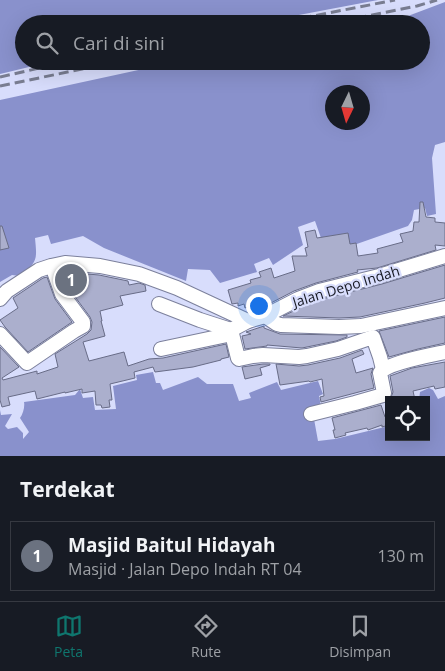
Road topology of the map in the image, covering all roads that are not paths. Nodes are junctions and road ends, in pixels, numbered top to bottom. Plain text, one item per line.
1 (445, 256) edge
2 (52, 266) junction
3 (0, 299) edge
4 (159, 304) dead end
5 (445, 308) edge
6 (265, 316) junction
7 (248, 321) junction
8 (232, 332) junction
9 (0, 334) edge
10 (162, 349) dead end
11 (445, 352) edge
12 (384, 369) junction
13 (311, 414) dead end

1 - 6 street, Jalan Depo Indah
2 - 3 street
2 - 7 street
2 - 9 street
4 - 8 street
5 - 6 street
6 - 7 street, Jalan Depo Indah
7 - 8 street, Jalan Depo Indah
8 - 10 street, Jalan Depo Indah
8 - 12 street
11 - 12 street
12 - 13 street

